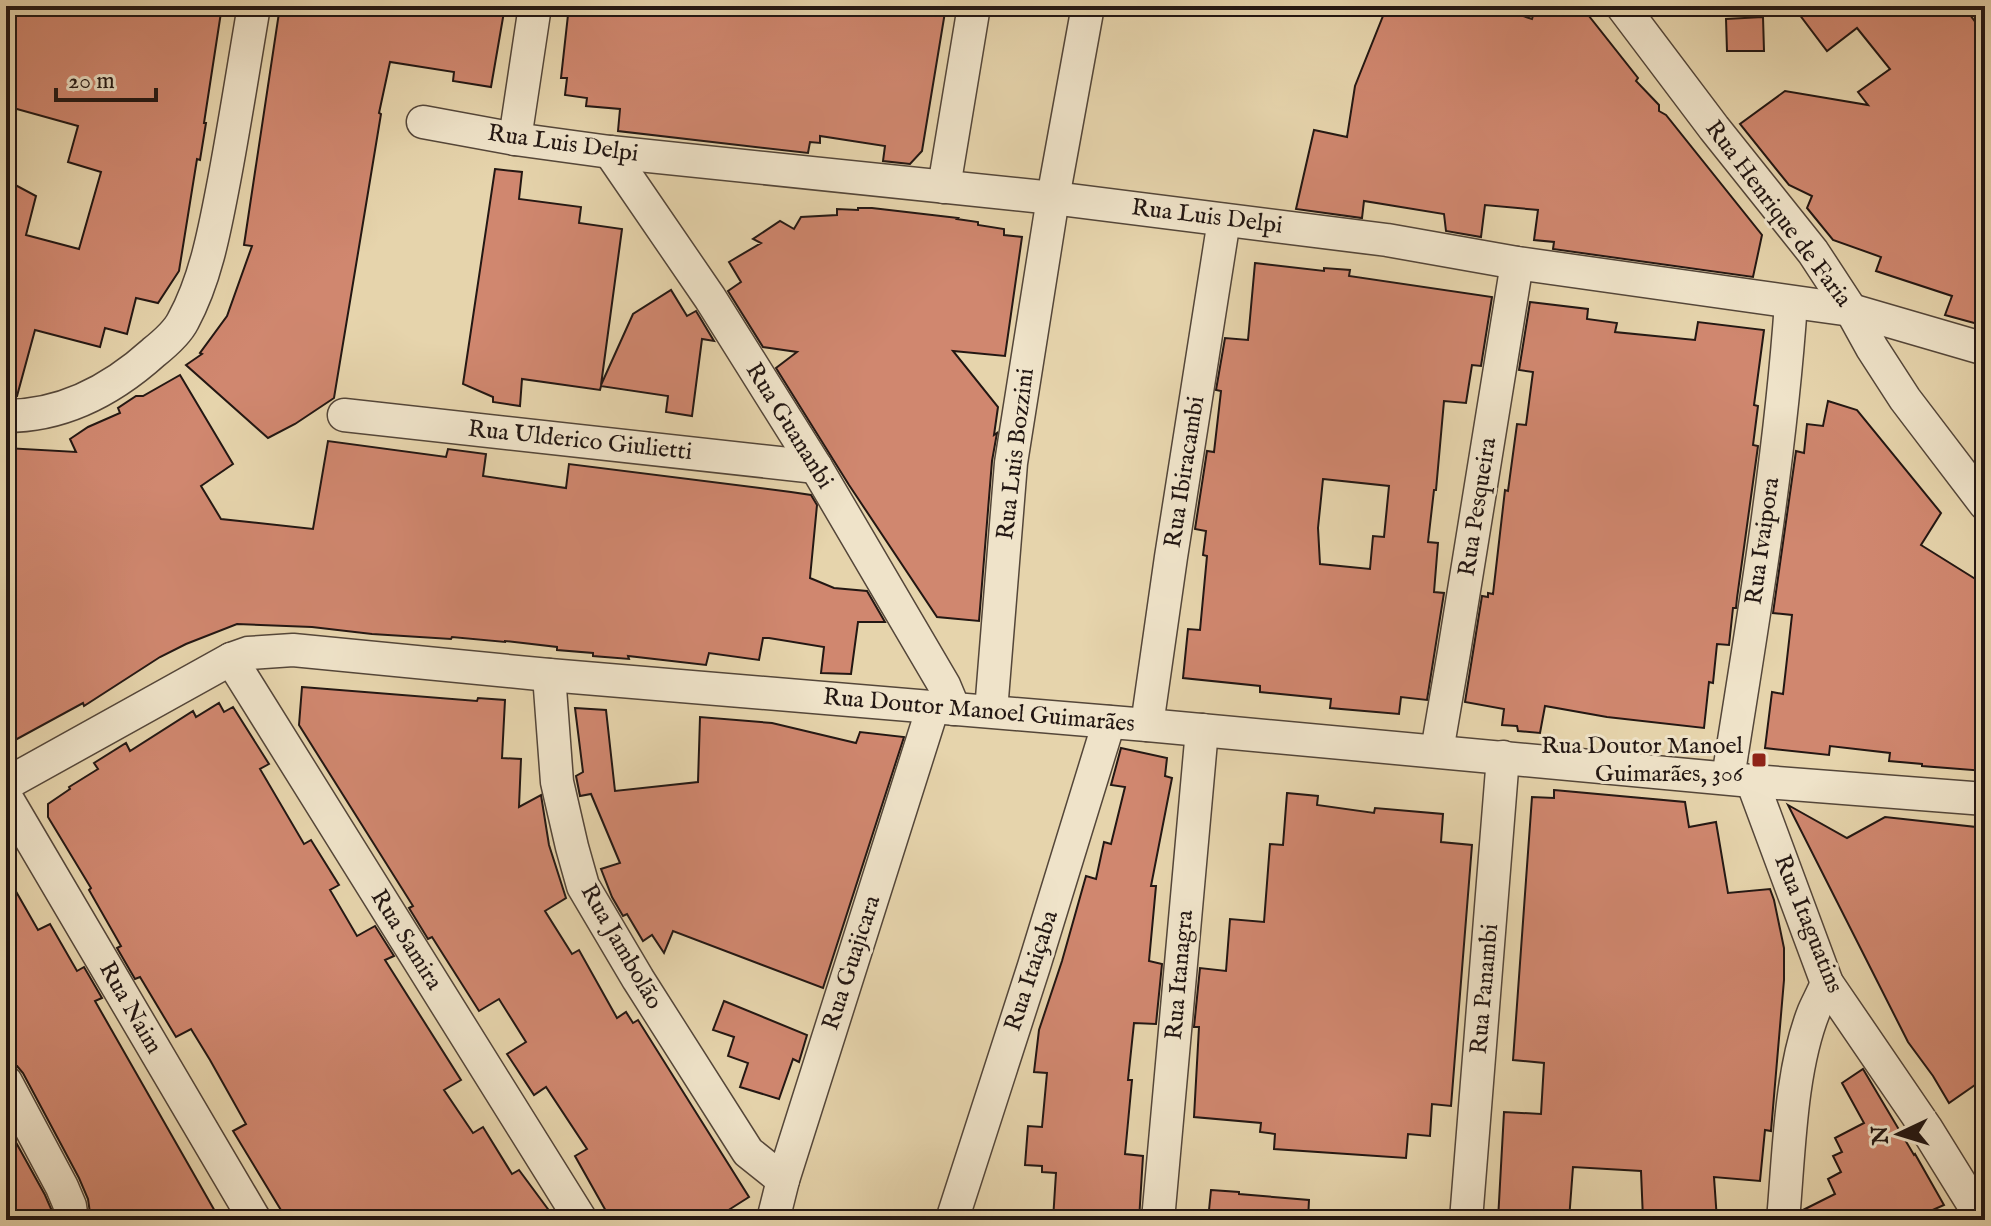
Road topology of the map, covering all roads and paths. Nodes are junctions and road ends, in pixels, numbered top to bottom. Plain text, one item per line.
1 (254, 6) edge
2 (535, 6) edge
3 (974, 6) edge
4 (1088, 6) edge
5 (1622, 6) edge
6 (1977, 6) edge
7 (1985, 16) edge
8 (423, 122) dead end
9 (515, 139) junction
10 (610, 152) junction
11 (944, 187) junction
12 (1053, 198) junction
13 (1224, 220) junction
14 (1517, 263) junction
15 (1791, 303) junction
16 (1851, 310) junction
17 (1985, 349) edge
18 (344, 415) dead end
19 (6, 416) edge
20 (816, 467) junction
21 (1985, 504) edge
22 (231, 659) junction
23 (549, 675) junction
24 (943, 708) junction
25 (991, 711) junction
26 (1109, 722) junction
27 (1147, 725) junction
28 (1202, 730) junction
29 (1437, 751) junction
30 (1503, 757) junction
31 (1740, 779) junction
32 (6, 784) edge
33 (6, 797) edge
34 (1985, 799) edge
35 (1827, 983) junction
36 (6, 1082) edge
37 (783, 1180) junction
38 (72, 1220) edge
39 (255, 1220) edge
40 (581, 1220) edge
41 (773, 1220) edge
42 (952, 1220) edge
43 (1158, 1220) edge
44 (1466, 1220) edge
45 (1783, 1220) edge
46 (1983, 1220) edge

1 - 19 street
2 - 9 street
3 - 11 street
4 - 12 street, Rua Luis Bozzini
5 - 16 street, Rua Henrique de Faria
6 - 7 lane
8 - 9 street, Rua Luis Delpi
9 - 10 street, Rua Luis Delpi
10 - 11 street, Rua Luis Delpi
10 - 20 street, Rua Guananbi
11 - 12 street, Rua Luis Delpi
12 - 13 street, Rua Luis Delpi
12 - 25 street, Rua Luis Bozzini
13 - 14 street, Rua Luis Delpi
13 - 27 street, Rua Ibiracambi
14 - 15 street, Rua Luis Delpi
14 - 29 street, Rua Pesqueira
15 - 16 street, Rua Luis Delpi
15 - 31 street, Rua Ivaipora
16 - 17 street, Rua Luis Delpi
16 - 21 street, Rua Henrique de Faria
18 - 20 street, Rua Ulderico Giulietti
20 - 24 street, Rua Guananbi
22 - 23 street, Rua Doutor Manoel Guimarães
22 - 32 street, Rua Doutor Manoel Guimarães
22 - 40 street, Rua Samira
23 - 24 street, Rua Doutor Manoel Guimarães
23 - 37 street, Rua Jambolão
24 - 25 street, Rua Doutor Manoel Guimarães
24 - 37 street, Rua Guajicara
25 - 26 street, Rua Doutor Manoel Guimarães
26 - 27 street, Rua Doutor Manoel Guimarães
26 - 42 street, Rua Itaiçaba
27 - 28 street, Rua Doutor Manoel Guimarães
28 - 29 street, Rua Doutor Manoel Guimarães
28 - 43 street, Rua Itanagra
29 - 30 street, Rua Doutor Manoel Guimarães
30 - 31 street, Rua Doutor Manoel Guimarães
30 - 44 street, Rua Panambi
31 - 34 street, Rua Doutor Manoel Guimarães
31 - 35 street, Rua Itaguatins
33 - 39 street, Rua Naim
35 - 45 street
35 - 46 street, Rua Itaguatins
36 - 38 street
37 - 41 street, Rua Guajicara

